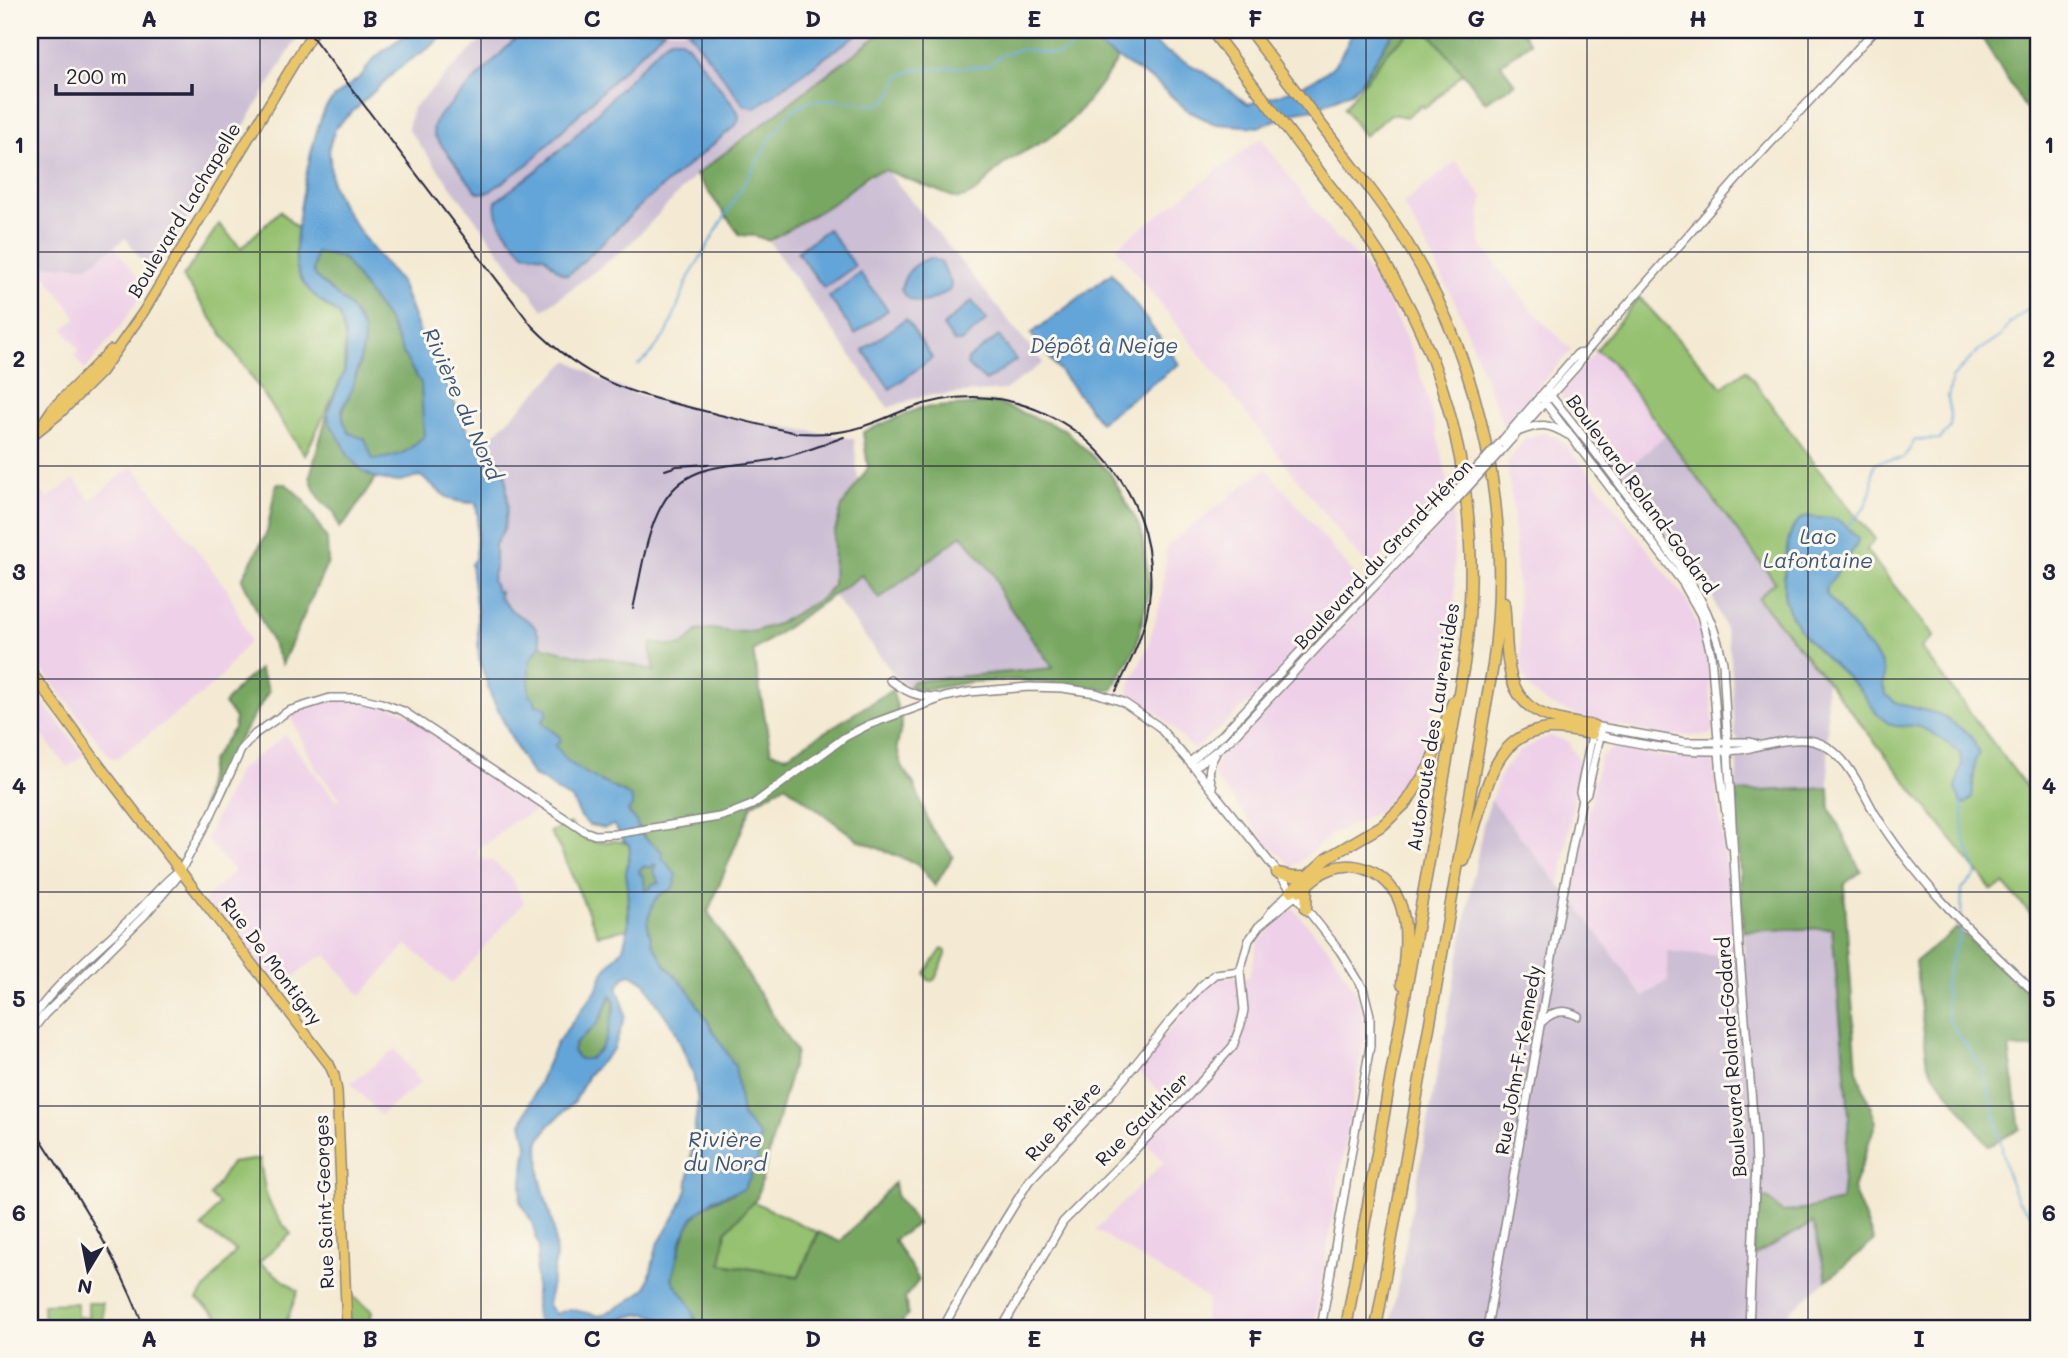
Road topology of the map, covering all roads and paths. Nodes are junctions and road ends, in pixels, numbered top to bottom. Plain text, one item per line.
1 (1211, 30) edge
2 (1249, 30) edge
3 (1875, 30) edge
4 (312, 32) edge
5 (1549, 392) junction
6 (1542, 399) junction
7 (1519, 431) junction
8 (30, 437) edge
9 (1572, 437) junction
10 (1500, 447) junction
11 (1456, 496) junction
12 (1500, 577) junction
13 (30, 670) edge
14 (1462, 679) junction
15 (890, 680) dead end
16 (945, 697) junction
17 (1597, 731) junction
18 (1723, 747) junction
19 (1219, 749) junction
20 (1192, 765) junction
21 (1216, 795) junction
22 (181, 869) junction
23 (1277, 873) junction
24 (1307, 880) junction
25 (1293, 893) junction
26 (1452, 898) junction
27 (1306, 909) junction
28 (1240, 971) junction
29 (66, 986) junction
30 (2038, 993) edge
31 (1578, 1016) dead end
32 (30, 1022) edge
33 (1540, 1025) junction
34 (1400, 1028) junction
35 (30, 1033) edge
36 (334, 1075) joint
37 (347, 1328) edge
38 (943, 1328) edge
39 (1002, 1328) edge
40 (1321, 1328) edge
41 (1346, 1328) edge
42 (1376, 1328) edge
43 (1487, 1328) edge
44 (1749, 1328) edge

1 - 14 highway, Autoroute des Laurentides
2 - 12 highway
3 - 5 street, Boulevard du Grand-Héron
4 - 8 main road, Boulevard Lachapelle
5 - 6 street, Boulevard du Grand-Héron
5 - 18 street, Boulevard Roland-Godard
6 - 7 street, Boulevard du Grand-Héron
6 - 9 street, Boulevard Roland-Godard
6 - 10 street, Boulevard du Grand-Héron
7 - 9 street
7 - 10 street, Boulevard du Grand-Héron
9 - 18 street, Boulevard Roland-Godard
10 - 11 street, Boulevard du Grand-Héron, bridge
11 - 19 street, Boulevard du Grand-Héron
11 - 20 street, Boulevard du Grand-Héron
12 - 17 highway
12 - 26 highway
13 - 22 main road, Rue De Montigny
14 - 24 highway
14 - 34 highway, Autoroute des Laurentides
15 - 16 street
16 - 20 street
16 - 22 street
17 - 18 street
17 - 26 highway
17 - 33 street, Rue John-F.-Kennedy
18 - 30 street
18 - 44 street, Boulevard Roland-Godard
19 - 20 street, Boulevard du Grand-Héron
19 - 21 street
20 - 21 street
21 - 23 street
22 - 29 street
22 - 36 main road, Rue De Montigny
23 - 24 highway
23 - 25 street
24 - 25 highway
24 - 27 highway
24 - 34 highway
25 - 27 street
25 - 28 street, Rue Gauthier
26 - 42 highway
27 - 40 street
28 - 38 street, Rue Brière
28 - 39 street, Rue Gauthier
29 - 32 street
29 - 35 street
31 - 33 street
33 - 43 street, Rue John-F.-Kennedy
34 - 41 highway, Autoroute des Laurentides
36 - 37 main road, Rue Saint-Georges

